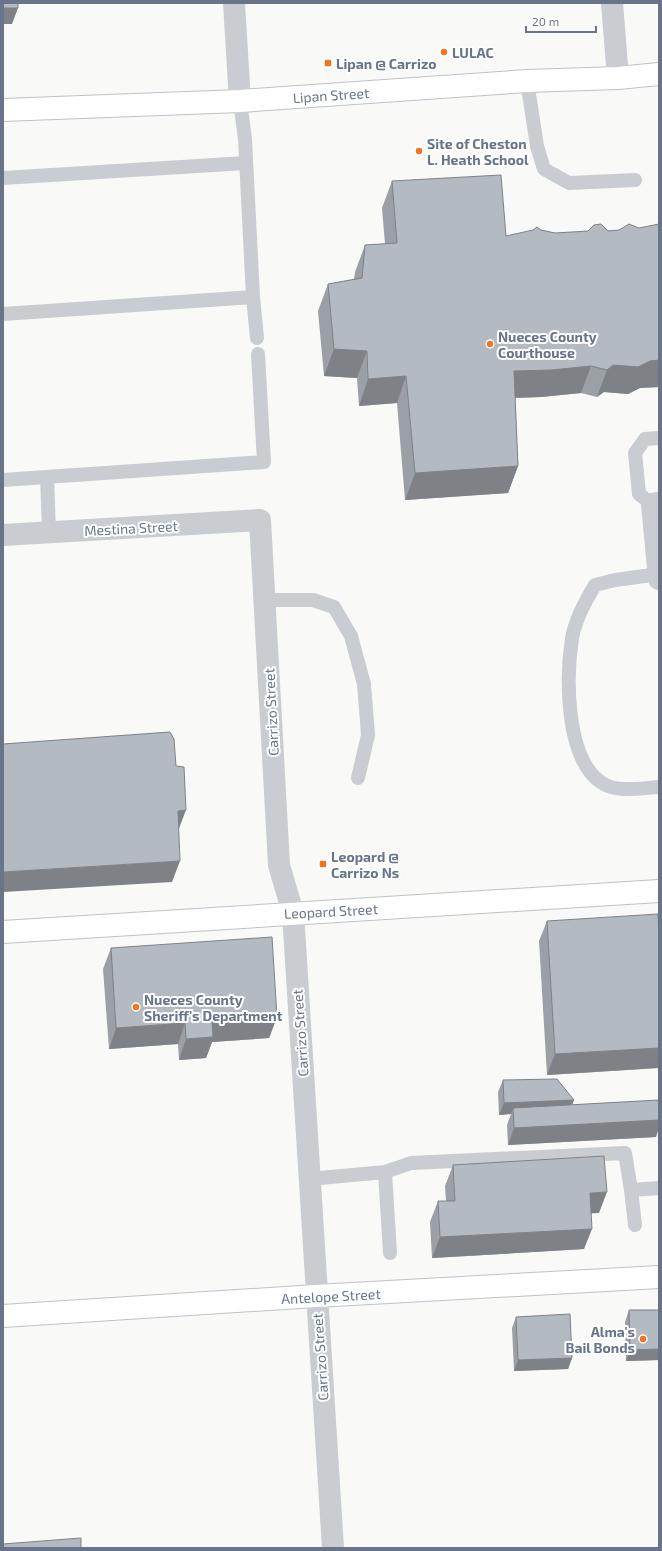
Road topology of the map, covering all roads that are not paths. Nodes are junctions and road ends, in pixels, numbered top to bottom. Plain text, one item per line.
1 (234, 3) edge
2 (612, 3) edge
3 (659, 74) edge
4 (618, 78) junction
5 (527, 81) junction
6 (240, 101) junction
7 (3, 110) edge
8 (246, 163) junction
9 (3, 178) edge
10 (635, 180) dead end
11 (253, 297) junction
12 (3, 314) edge
13 (257, 338) dead end
14 (258, 354) dead end
15 (659, 438) edge
16 (47, 477) junction
17 (3, 480) edge
18 (655, 504) edge
19 (260, 520) joint
20 (49, 532) junction
21 (3, 535) edge
22 (659, 574) edge
23 (659, 579) edge
24 (264, 600) junction
25 (358, 778) dead end
26 (659, 787) edge
27 (659, 891) edge
28 (293, 913) junction
29 (3, 932) edge
30 (385, 1172) junction
31 (309, 1179) junction
32 (659, 1188) edge
33 (631, 1190) junction
34 (635, 1225) dead end
35 (390, 1253) dead end
36 (659, 1278) edge
37 (316, 1296) junction
38 (3, 1316) edge
39 (333, 1548) edge

1 - 6 street
2 - 4 street
3 - 4 street, Lipan Street
4 - 5 street, Lipan Street
5 - 6 street, Lipan Street
5 - 10 lane
6 - 7 street, Lipan Street
6 - 8 lane
8 - 9 lane
8 - 11 lane
11 - 12 lane
11 - 13 lane
14 - 16 lane
15 - 18 lane
16 - 17 lane
16 - 20 lane
18 - 22 street
19 - 20 street, Mestina Street
19 - 24 street, Carrizo Street
20 - 21 street, Mestina Street
22 - 23 street
22 - 26 lane
24 - 25 lane
24 - 28 street, Carrizo Street
27 - 28 street, Leopard Street
28 - 29 street, Leopard Street
28 - 31 street, Carrizo Street
30 - 31 lane
30 - 33 lane
30 - 35 lane
31 - 37 street, Carrizo Street
32 - 33 lane
33 - 34 lane
36 - 37 street, Antelope Street
37 - 38 street, Antelope Street
37 - 39 street, Carrizo Street

